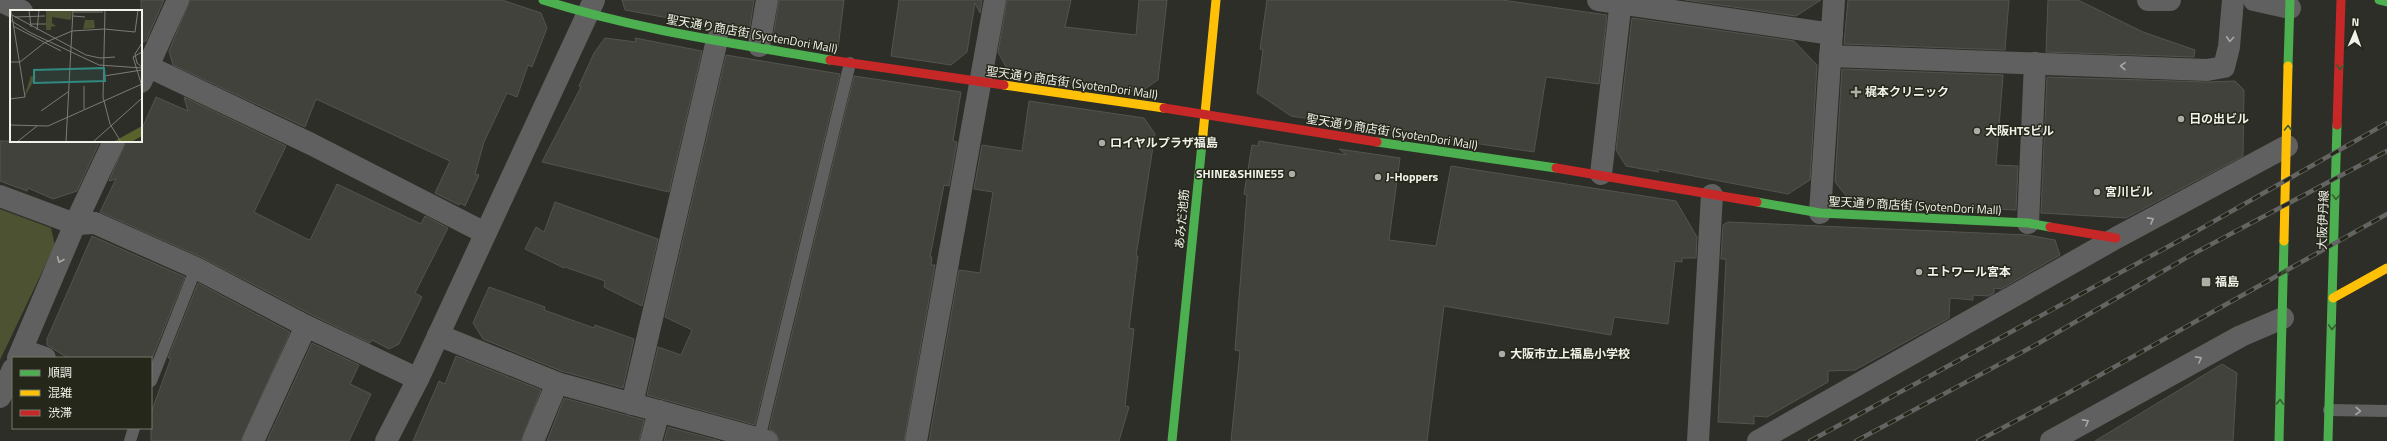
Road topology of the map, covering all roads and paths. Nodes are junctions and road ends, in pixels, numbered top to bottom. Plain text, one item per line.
1 (178, 0) edge
2 (543, 0) edge
3 (767, 0) edge
4 (995, 0) edge
5 (1216, 0) edge
6 (1598, 0) edge
7 (1834, 0) edge
8 (2148, 0) edge
9 (2170, 0) edge
10 (2233, 0) edge
11 (2254, 0) edge
12 (2342, 0) edge
13 (2379, 0) edge
14 (0, 1) edge
15 (1621, 2) edge
16 (2387, 2) edge
17 (2290, 4) edge
18 (591, 7) edge
19 (20, 10) edge
20 (1832, 34) junction
21 (716, 40) junction
22 (759, 46) junction
23 (1830, 56) junction
24 (2035, 63) junction
25 (850, 64) junction
26 (143, 70) edge
27 (982, 82) junction
28 (1204, 115) junction
29 (114, 142) edge
30 (2287, 146) junction
31 (1601, 174) junction
32 (0, 196) edge
33 (1712, 196) junction
34 (1820, 213) junction
35 (2028, 223) junction
36 (75, 224) junction
37 (485, 233) junction
38 (2116, 238) junction
39 (196, 268) junction
40 (2387, 268) edge
41 (2333, 298) junction
42 (2283, 318) junction
43 (306, 326) junction
44 (438, 335) junction
45 (19, 357) edge
46 (12, 371) edge
47 (152, 378) edge
48 (418, 379) junction
49 (557, 383) junction
50 (0, 396) edge
51 (632, 404) junction
52 (2329, 410) junction
53 (659, 411) junction
54 (2387, 411) edge
55 (134, 429) edge
56 (763, 440) edge
57 (130, 441) edge
58 (253, 441) edge
59 (386, 441) edge
60 (533, 441) edge
61 (651, 441) edge
62 (916, 441) edge
63 (1172, 441) edge
64 (1698, 441) edge
65 (1758, 441) edge
66 (2052, 441) edge
67 (2279, 441) edge
68 (2328, 441) edge

1 - 26 street
2 - 18 main road, 聖天通り商店街 (SyotenDori Mall)
3 - 22 street
4 - 27 street
5 - 28 main road, あみだ池筋
6 - 15 street
7 - 20 street
8 - 9 street
10 -> 24 street
11 - 17 street
12 -> 41 main road, 大阪伊丹線
13 - 16 main road
14 - 19 street
15 - 20 street
15 - 31 street
30 -> 17 main road
18 - 21 main road, 聖天通り商店街 (SyotenDori Mall)
18 - 37 street
20 - 23 street
21 - 22 main road, 聖天通り商店街 (SyotenDori Mall)
21 - 51 street
22 - 25 main road, 聖天通り商店街 (SyotenDori Mall)
23 - 24 street
23 - 34 street
24 - 35 street
25 - 27 main road, 聖天通り商店街 (SyotenDori Mall)
25 - 56 lane
26 - 37 street
27 - 28 main road, 聖天通り商店街 (SyotenDori Mall)
27 - 62 street
28 - 31 main road, 聖天通り商店街 (SyotenDori Mall)
28 - 63 main road, あみだ池筋
29 - 36 street
38 -> 30 street
42 -> 30 main road
31 - 33 main road, 聖天通り商店街 (SyotenDori Mall)
32 - 36 street
33 - 34 main road, 聖天通り商店街 (SyotenDori Mall)
33 - 64 street
34 - 35 main road, 聖天通り商店街 (SyotenDori Mall)
35 - 38 main road, 聖天通り商店街 (SyotenDori Mall)
36 - 39 street
36 -> 45 street
37 - 44 street
38 - 65 street
39 - 43 street
39 - 47 lane
40 - 41 main road
41 -> 52 main road, 大阪伊丹線
66 -> 42 street
67 -> 42 main road
43 - 48 street
43 - 58 street
44 - 48 street
44 - 49 street
46 - 50 street
48 - 59 street
49 - 51 street
49 - 60 street
51 - 53 street
52 -> 54 lane
52 - 68 main road, 大阪伊丹線
53 - 56 street
53 - 61 street
55 - 57 lane

